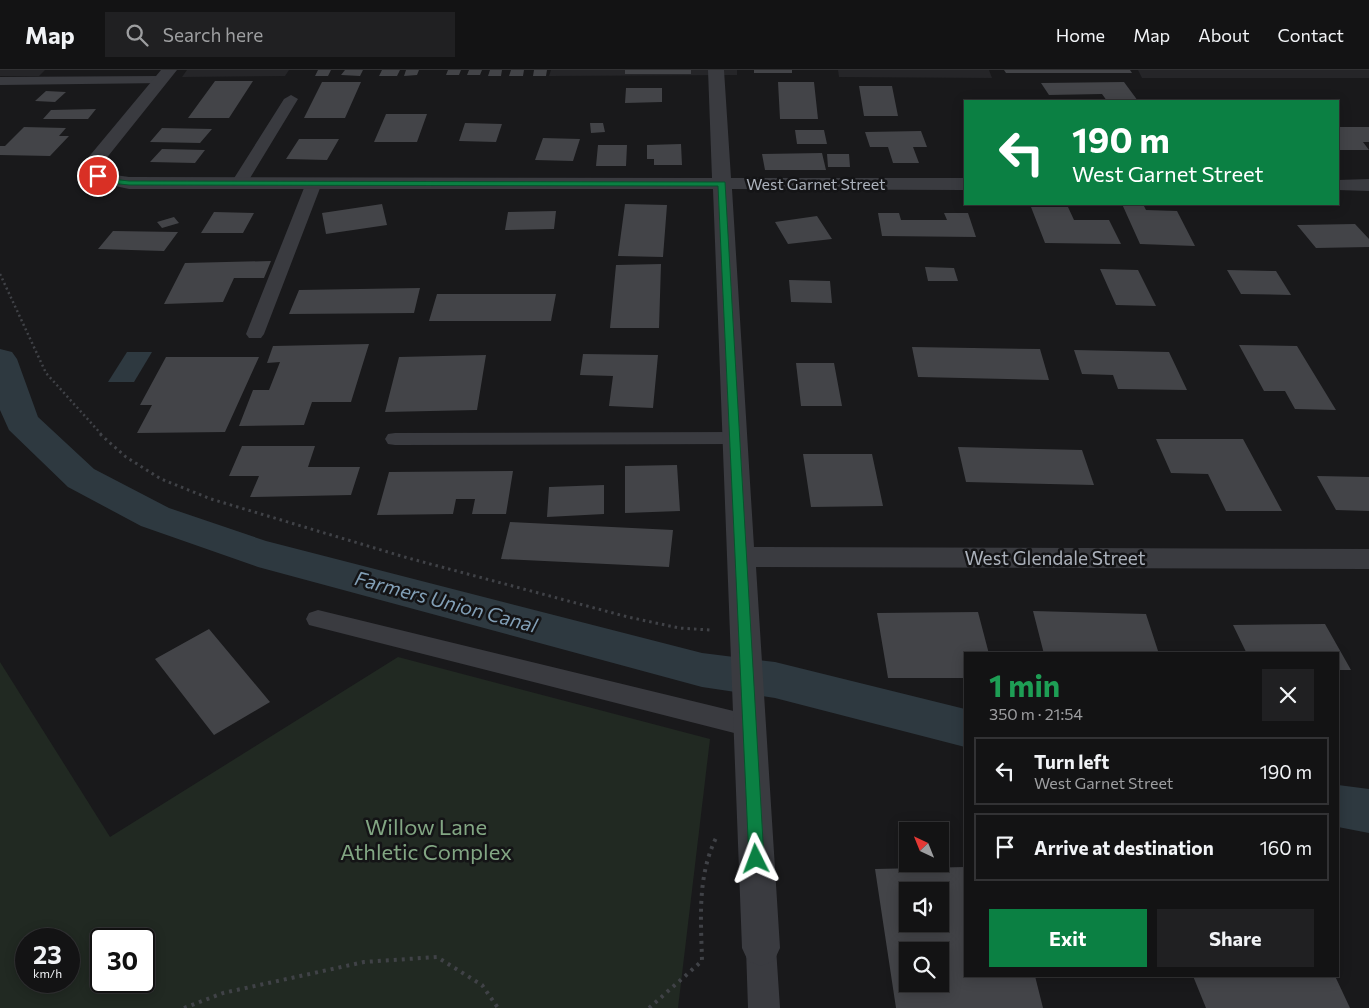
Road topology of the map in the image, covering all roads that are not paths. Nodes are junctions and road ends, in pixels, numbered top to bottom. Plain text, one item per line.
1 (716, 70) edge
2 (164, 75) edge
3 (0, 81) edge
4 (291, 99) dead end
5 (239, 183) junction
6 (314, 183) junction
7 (722, 184) junction
8 (964, 184) edge
9 (1339, 185) edge
10 (1369, 185) edge
11 (254, 334) dead end
12 (735, 438) junction
13 (394, 439) dead end
14 (741, 557) junction
15 (1369, 559) edge
16 (318, 619) dead end
17 (749, 710) junction
18 (761, 948) joint
19 (764, 1008) edge

1 - 7 street
2 - 3 lane
2 - 5 street, West Garnet Street
4 - 5 lane
5 - 6 street, West Garnet Street
6 - 7 street, West Garnet Street
6 - 11 lane
7 - 8 street, West Garnet Street
7 - 12 street
9 - 10 street
12 - 13 lane
12 - 14 street
14 - 15 street, West Glendale Street
14 - 17 street
16 - 17 lane
17 - 18 street
18 - 19 lane

